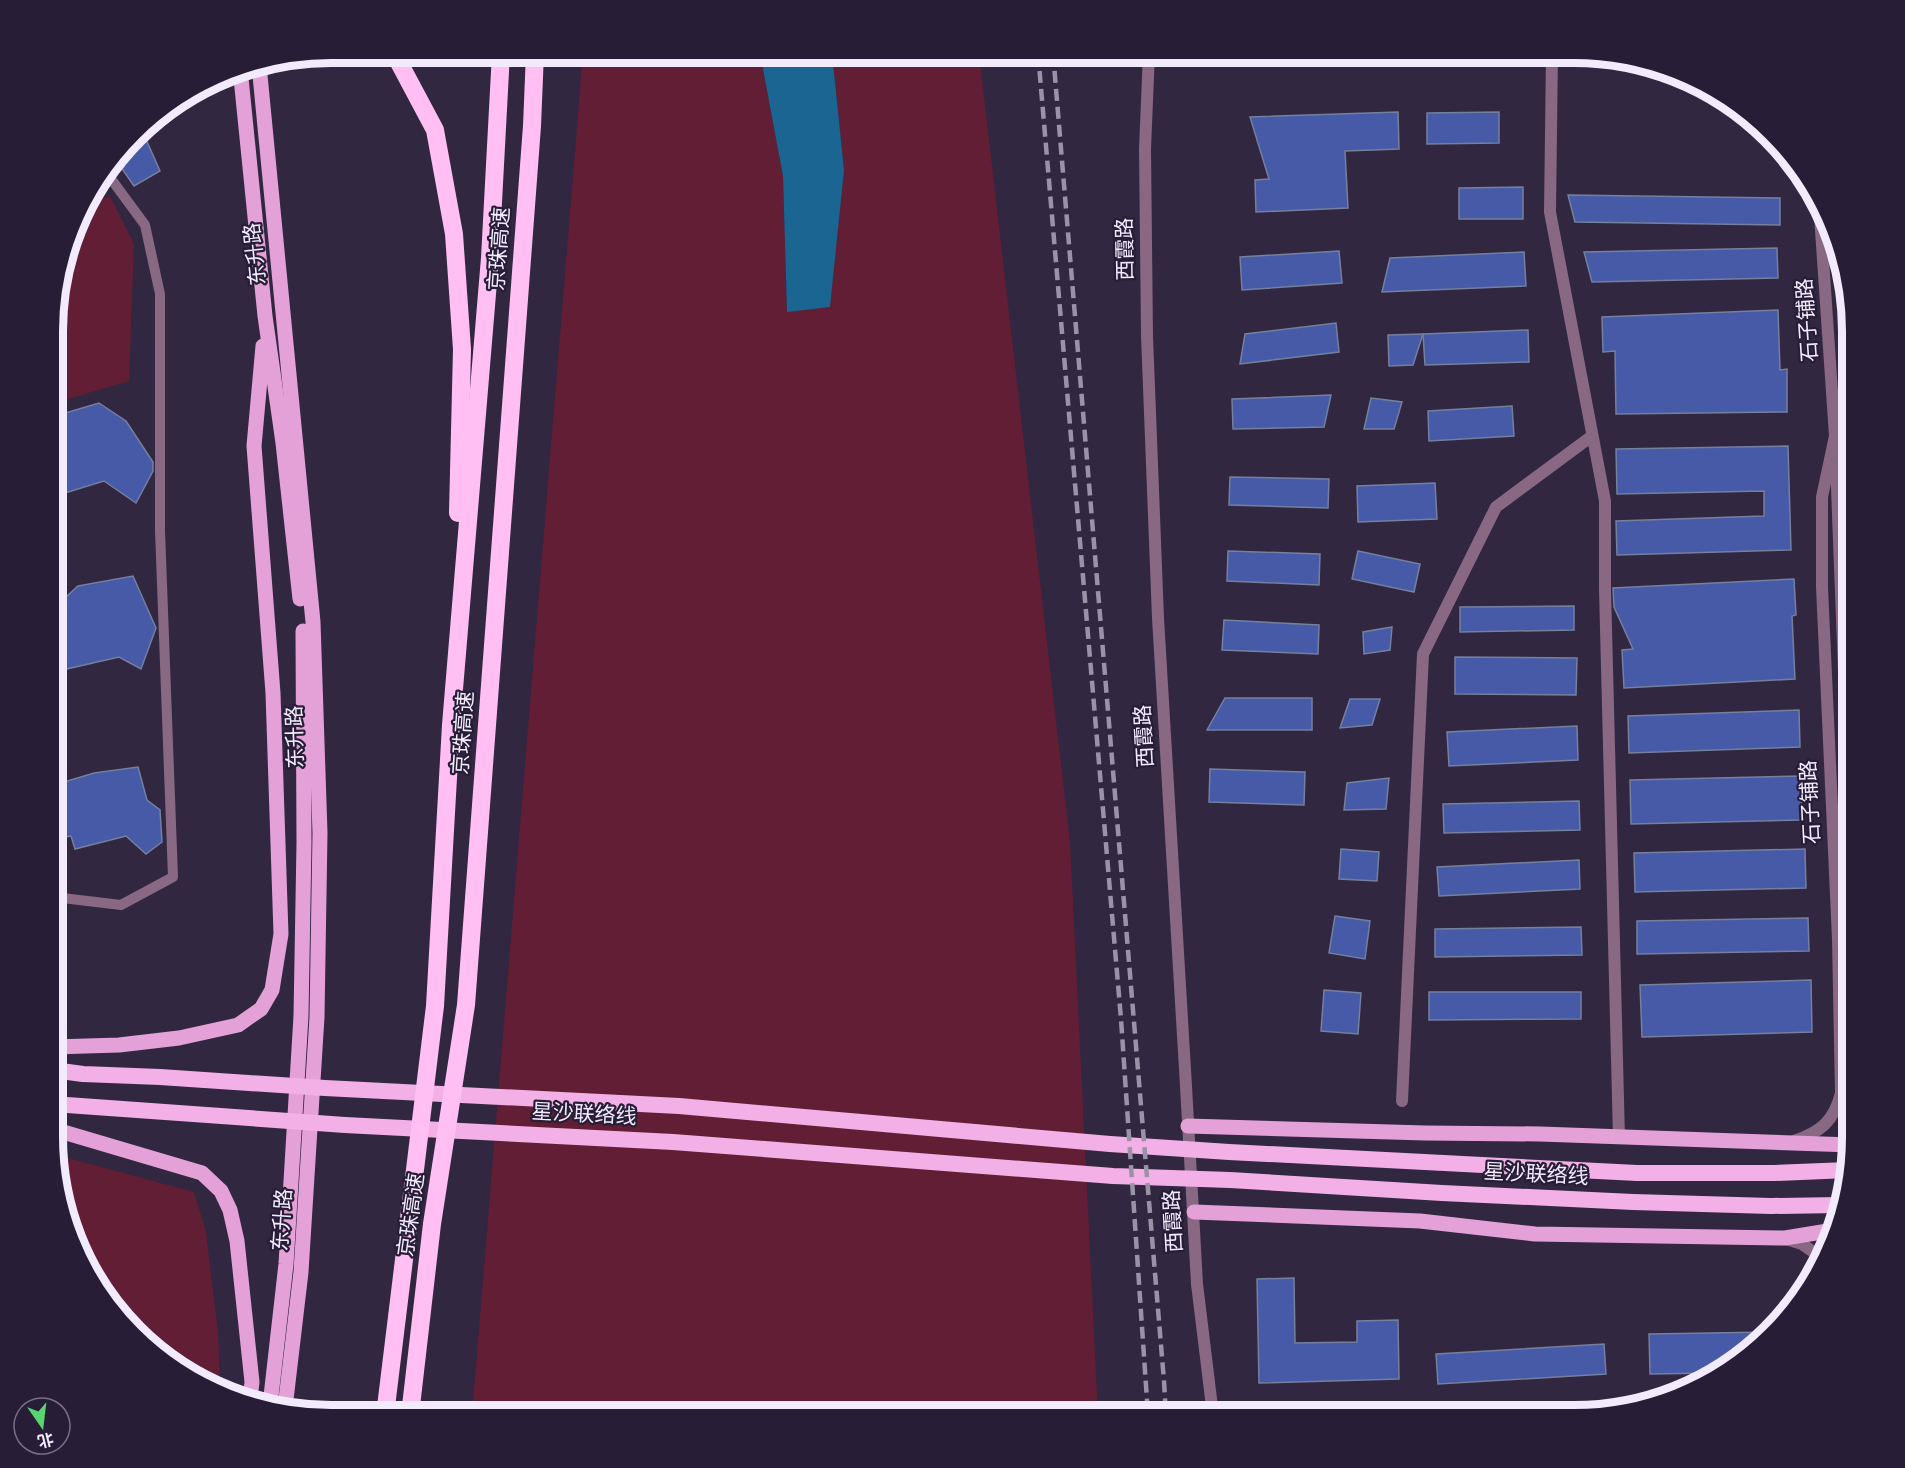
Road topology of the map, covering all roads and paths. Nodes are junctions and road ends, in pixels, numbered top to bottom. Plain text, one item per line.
1 (400, 63) edge
2 (500, 63) edge
3 (536, 63) edge
4 (1149, 63) edge
5 (1552, 63) edge
6 (260, 73) edge
7 (241, 78) edge
8 (111, 178) edge
9 (1821, 226) edge
10 (265, 316) junction
11 (1593, 436) junction
12 (1835, 436) junction
13 (1842, 459) edge
14 (1842, 619) edge
15 (451, 725) junction
16 (63, 898) edge
17 (63, 1047) edge
18 (63, 1071) edge
19 (1402, 1101) dead end
20 (63, 1105) edge
21 (1188, 1126) junction
22 (63, 1132) edge
23 (1619, 1138) junction
24 (1792, 1142) junction
25 (1842, 1144) edge
26 (1840, 1170) edge
27 (1833, 1205) edge
28 (1194, 1212) junction
29 (1825, 1232) edge
30 (1785, 1238) junction
31 (1815, 1253) edge
32 (251, 1393) edge
33 (271, 1398) edge
34 (286, 1401) edge
35 (386, 1405) edge
36 (411, 1405) edge
37 (1212, 1405) edge

1 - 15 highway
2 - 15 highway, 京珠高速
3 - 36 highway, 京珠高速
4 - 21 street, 西霞路
5 - 11 street
6 - 34 main road, 东升路
7 - 10 main road, 东升路
8 - 16 lane
9 - 12 street, 石子铺路
10 - 17 main road
10 - 33 main road, 东升路
11 - 19 street
11 - 23 street
12 - 13 street, 石子铺路
12 - 14 street, 石子铺路
12 - 24 street, 石子铺路
15 - 35 highway, 京珠高速
18 - 26 highway
20 - 27 highway, 星沙联络线
21 - 23 main road
21 - 28 street, 西霞路
22 - 32 main road
23 - 24 main road
24 - 25 main road
28 - 30 main road
28 - 37 street, 西霞路
29 - 30 main road
30 - 31 street

